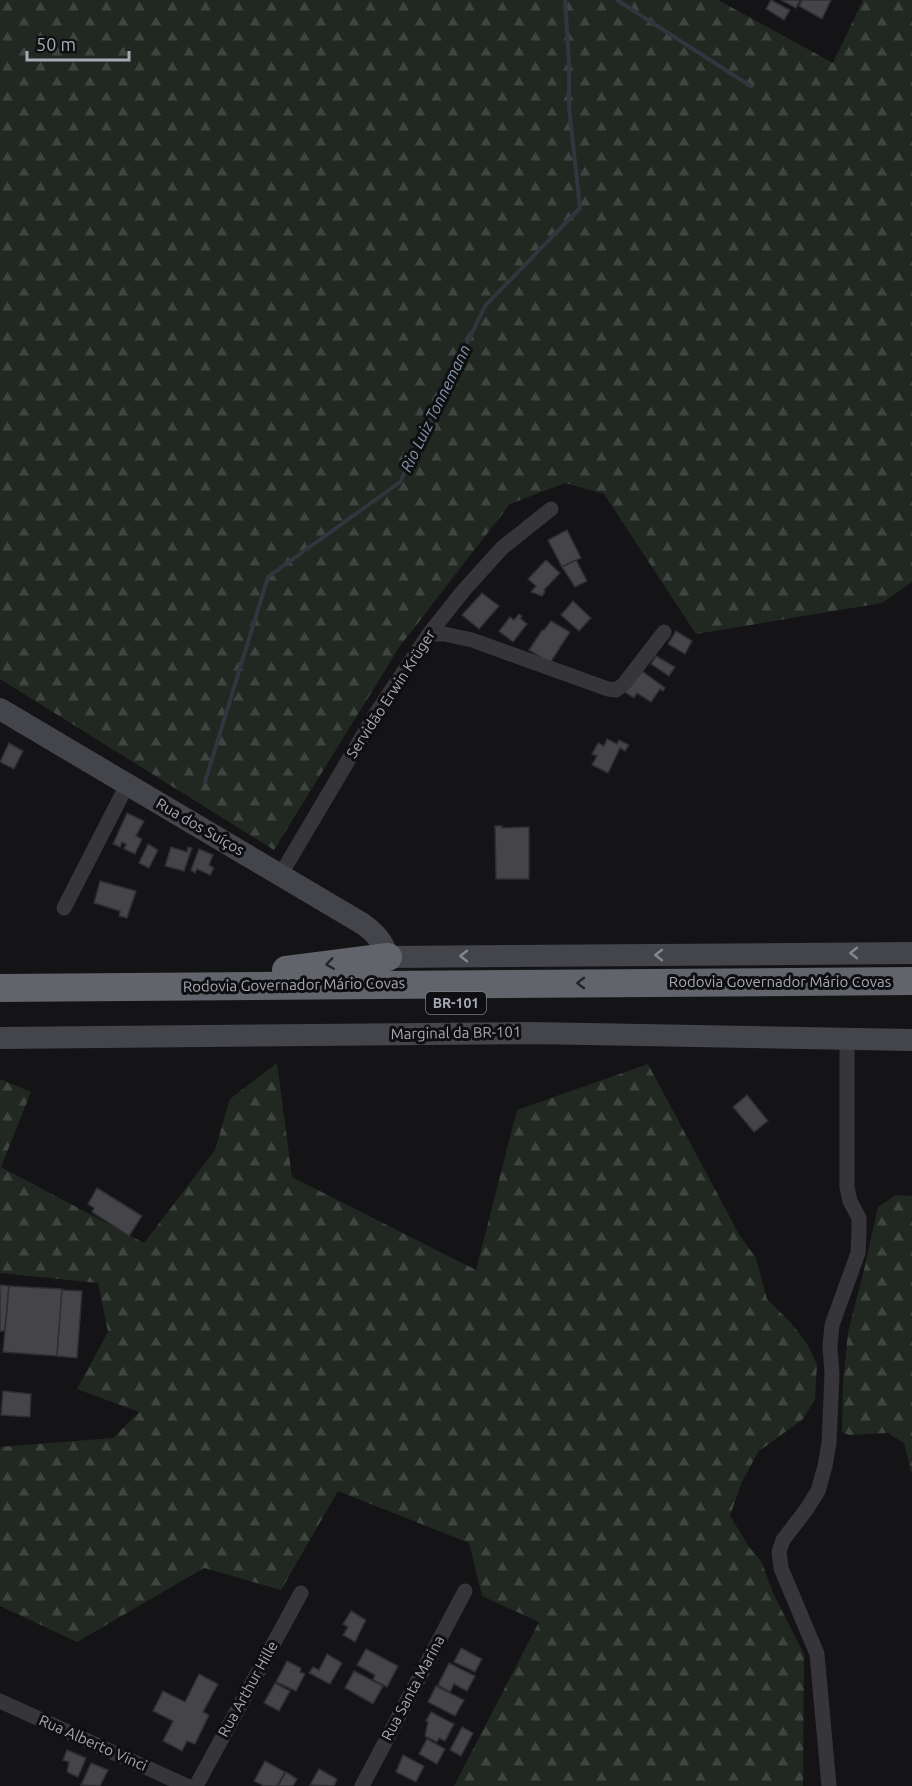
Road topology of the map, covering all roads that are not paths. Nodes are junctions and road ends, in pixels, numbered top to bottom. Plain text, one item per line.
1 (551, 509) dead end
2 (664, 632) dead end
3 (429, 634) junction
4 (0, 710) edge
5 (127, 785) junction
6 (281, 874) junction
7 (64, 908) dead end
8 (912, 953) edge
9 (388, 957) junction
10 (912, 981) edge
11 (157, 987) junction
12 (0, 988) edge
13 (912, 1000) edge
14 (0, 1006) edge
15 (0, 1038) edge
16 (847, 1039) junction
17 (912, 1040) edge
18 (465, 1591) dead end
19 (301, 1593) dead end
20 (0, 1701) edge
21 (187, 1786) edge
22 (196, 1786) edge
23 (362, 1786) edge
24 (829, 1786) edge

1 - 3 street, Servidão Erwin Krüger
2 - 3 street
3 - 6 street, Servidão Erwin Krüger
4 - 5 main road, Rua dos Suíços
5 - 6 main road, Rua dos Suíços
5 - 7 street
6 - 9 main road, Rua dos Suíços
8 -> 9 main road
9 -> 11 highway
10 -> 11 highway, Rodovia Governador Mário Covas / BR-101
11 - 12 highway, Rodovia Governador Mário Covas / BR-101
13 - 14 highway, Rodovia Governador Mário Covas / BR-101
15 - 16 main road, Marginal da BR-101
16 - 17 main road, Marginal da BR-101
16 - 24 street
18 - 23 street, Rua Santa Marina
19 - 22 street, Rua Arthur Hille
20 - 21 street, Rua Alberto Vinci

